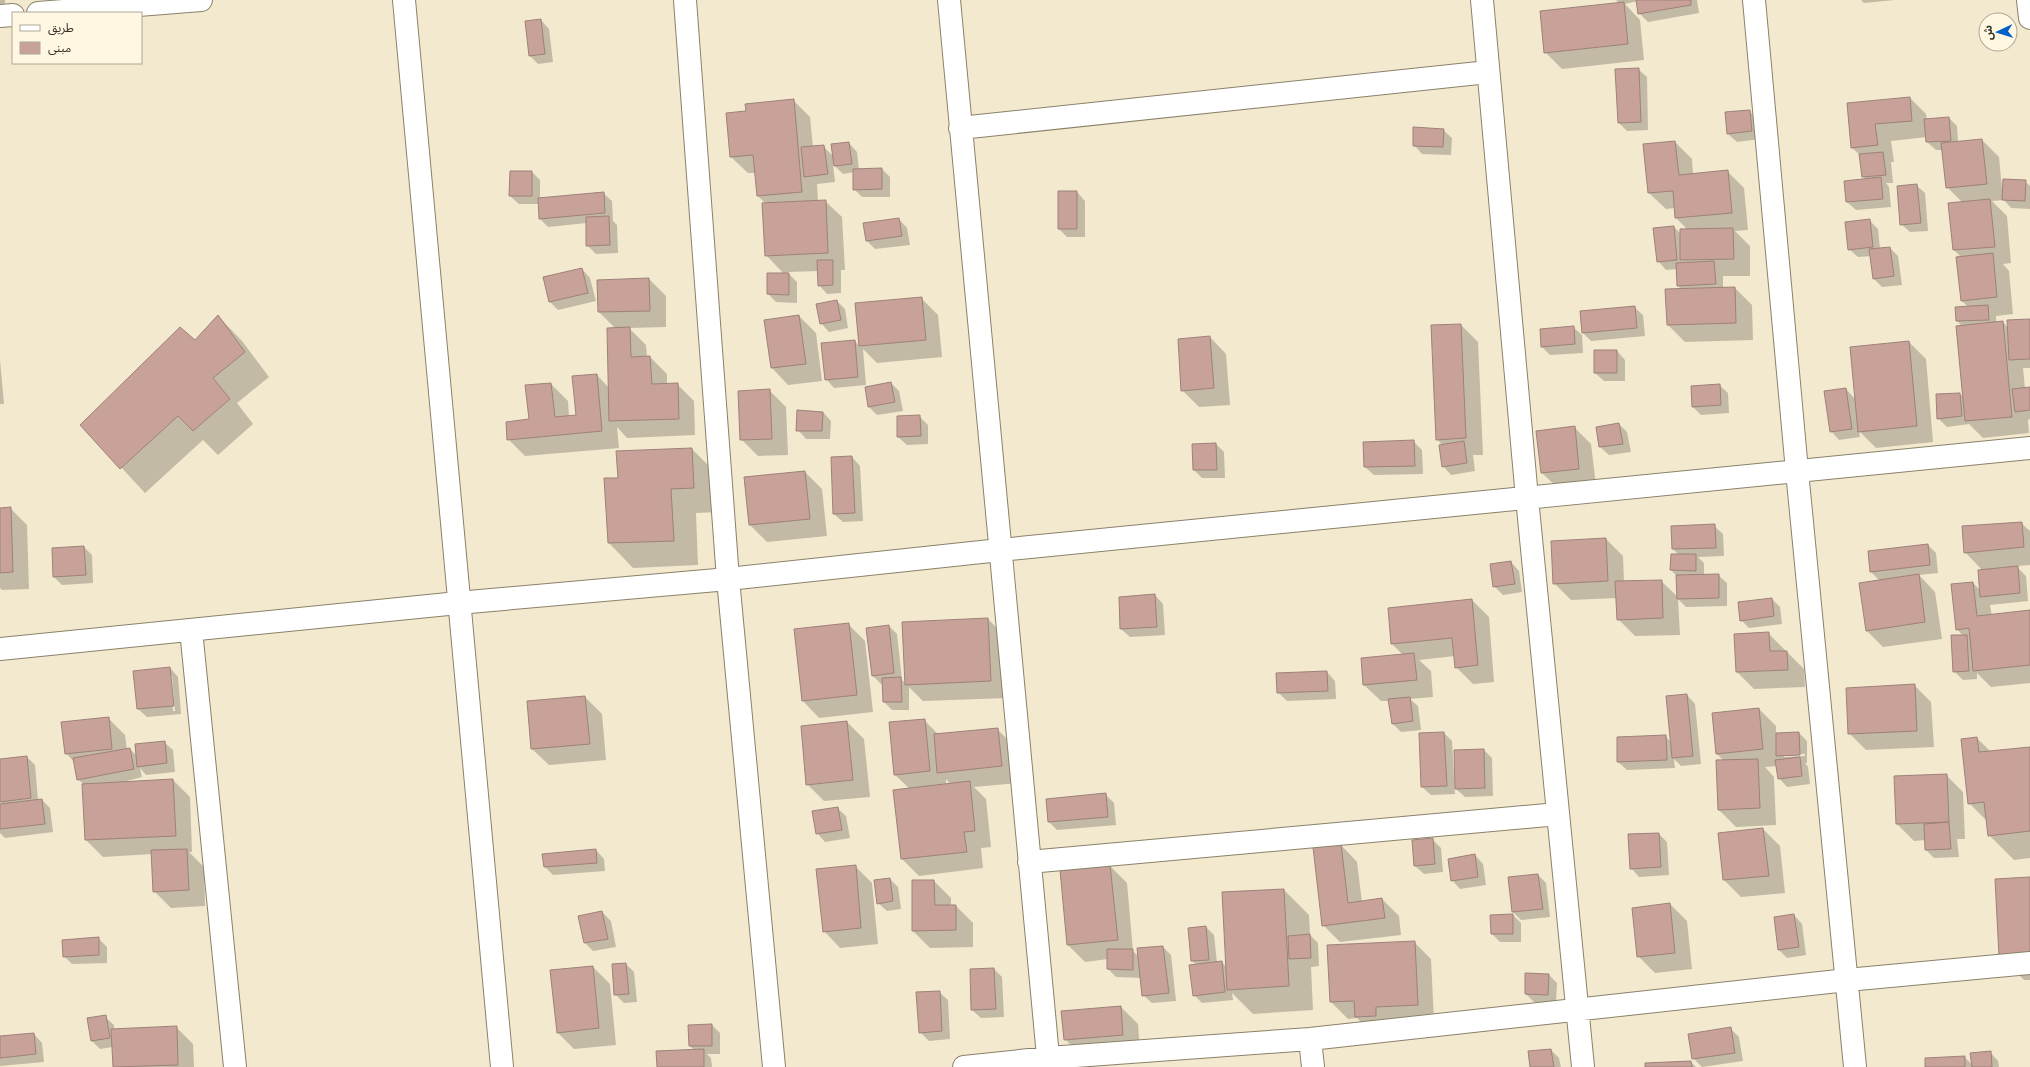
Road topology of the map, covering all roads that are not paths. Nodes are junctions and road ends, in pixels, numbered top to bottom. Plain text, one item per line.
1 (201, 0) edge
2 (404, 0) edge
3 (685, 0) edge
4 (949, 0) edge
5 (1482, 0) edge
6 (1754, 0) edge
7 (2028, 0) edge
8 (125, 3) edge
9 (47, 12) edge
10 (12, 15) edge
11 (0, 16) edge
12 (2030, 18) edge
13 (1488, 72) junction
14 (960, 128) junction
15 (2030, 448) edge
16 (1797, 471) junction
17 (1527, 498) junction
18 (1000, 550) junction
19 (728, 579) junction
20 (458, 603) junction
21 (192, 630) junction
22 (0, 649) edge
23 (1558, 814) junction
24 (1029, 862) junction
25 (2030, 963) edge
26 (1847, 980) junction
27 (1577, 1009) junction
28 (1310, 1039) junction
29 (1048, 1062) edge
30 (236, 1067) edge
31 (502, 1067) edge
32 (774, 1067) edge
33 (964, 1067) edge
34 (1313, 1067) edge
35 (1583, 1067) edge
36 (1855, 1067) edge

1 - 8 street
2 - 20 street
3 - 19 street
4 - 14 street
5 - 13 street
6 - 16 street
7 - 12 street
8 - 9 street
10 - 11 street
13 - 14 street
13 - 17 street
14 - 18 street
15 - 16 street
16 - 17 street
16 - 26 street
17 - 18 street
17 - 23 street
18 - 19 street
18 - 24 street
19 - 20 street
19 - 32 street
20 - 21 street
20 - 31 street
21 - 22 street
21 - 30 street
23 - 24 street
23 - 27 street
24 - 29 street
25 - 26 street
26 - 27 street
26 - 36 street
27 - 28 street
27 - 35 street
28 - 29 street
28 - 34 street
29 - 33 street

